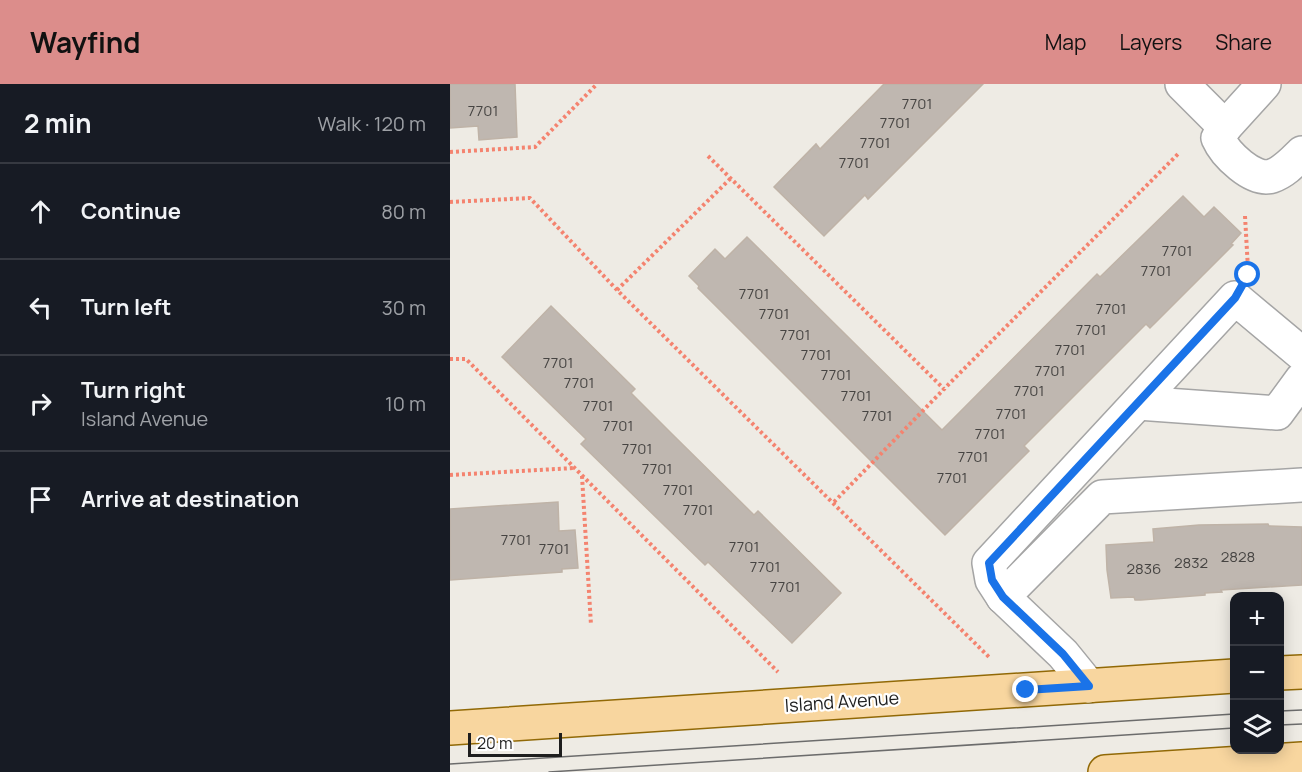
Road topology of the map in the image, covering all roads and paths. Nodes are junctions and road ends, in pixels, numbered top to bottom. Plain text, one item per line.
1 (597, 84) edge
2 (1182, 84) edge
3 (1264, 84) edge
4 (1225, 127) junction
5 (450, 152) edge
6 (1179, 153) dead end
7 (1302, 153) edge
8 (708, 156) dead end
9 (730, 178) junction
10 (450, 202) edge
11 (1245, 216) dead end
12 (618, 290) junction
13 (1235, 298) junction
14 (1302, 354) edge
15 (450, 359) edge
16 (1302, 379) edge
17 (944, 389) junction
18 (1138, 403) junction
19 (574, 468) junction
20 (450, 475) edge
21 (582, 475) junction
22 (1302, 484) edge
23 (834, 502) junction
24 (1003, 597) junction
25 (591, 625) dead end
26 (990, 658) dead end
27 (778, 672) dead end
28 (1302, 672) edge
29 (1284, 674) edge
30 (1230, 676) edge
31 (1089, 686) junction
32 (450, 728) edge
33 (1302, 759) edge
34 (1105, 772) edge

1 - 5 path
2 - 4 street
3 - 4 street
4 - 7 street
6 - 17 path
8 - 9 path
9 - 12 path
9 - 17 path
10 - 12 path
11 - 13 path
12 - 23 path
13 - 14 street
13 - 18 street
15 - 19 path
16 - 18 street
17 - 23 path
18 - 24 street
19 - 20 path
19 - 21 path
21 - 25 path
21 - 27 path
22 - 24 street
23 - 26 path
24 - 31 street
28 - 29 main road
30 - 31 main road, Island Avenue
31 - 32 main road, Island Avenue
33 - 34 main road

